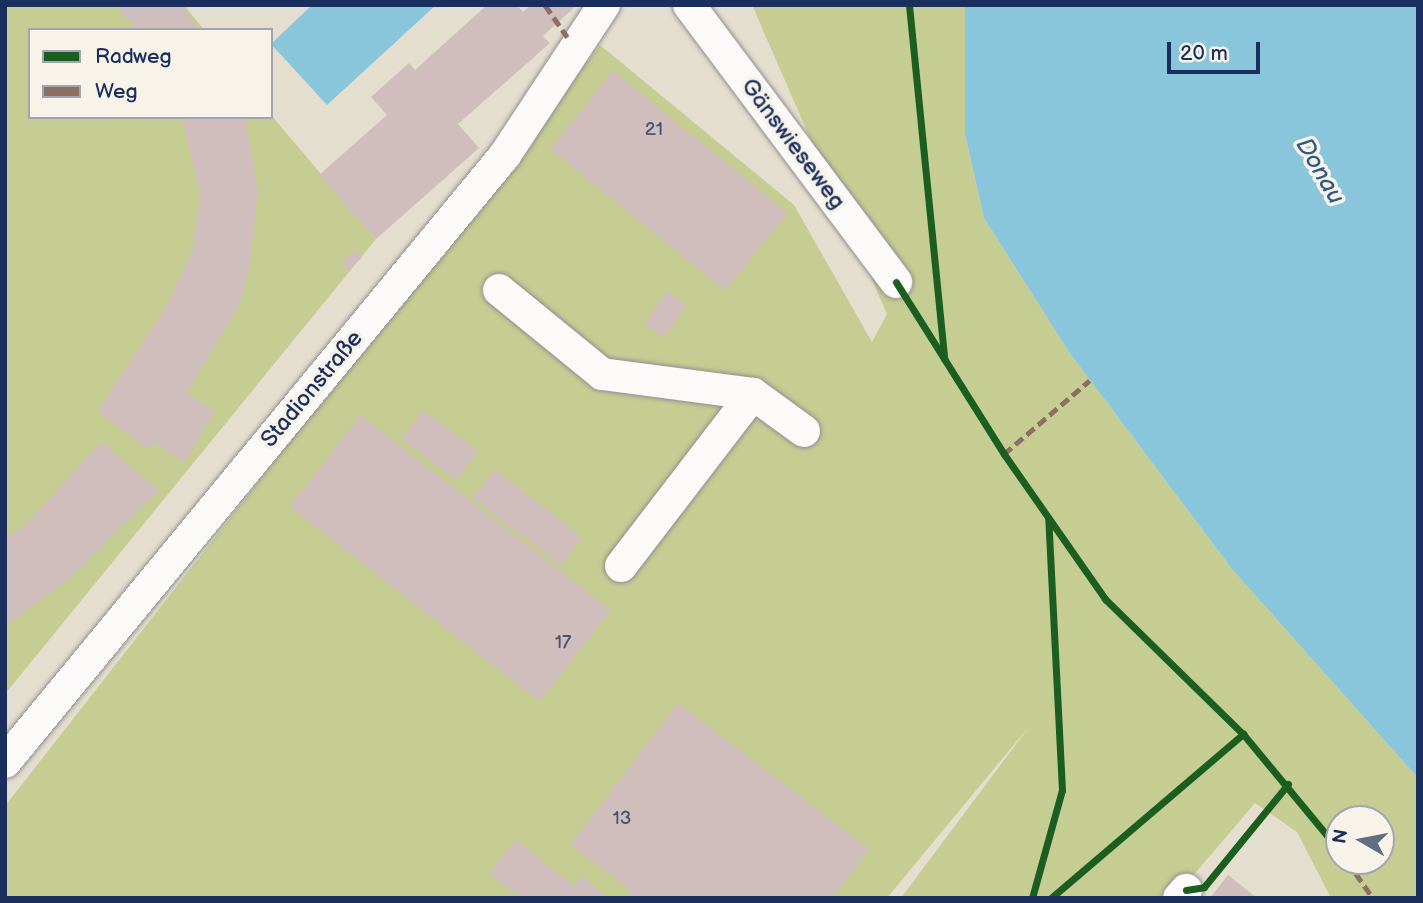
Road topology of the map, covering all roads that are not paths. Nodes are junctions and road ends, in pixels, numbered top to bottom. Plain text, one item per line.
1 (604, 5) edge
2 (690, 5) edge
3 (896, 282) dead end
4 (499, 290) dead end
5 (752, 394) junction
6 (804, 431) dead end
7 (621, 566) dead end
8 (5, 762) edge

1 - 8 street, Stadionstraße
2 - 3 street, Gänswieseweg
4 - 5 street
5 - 6 street
5 - 7 street

